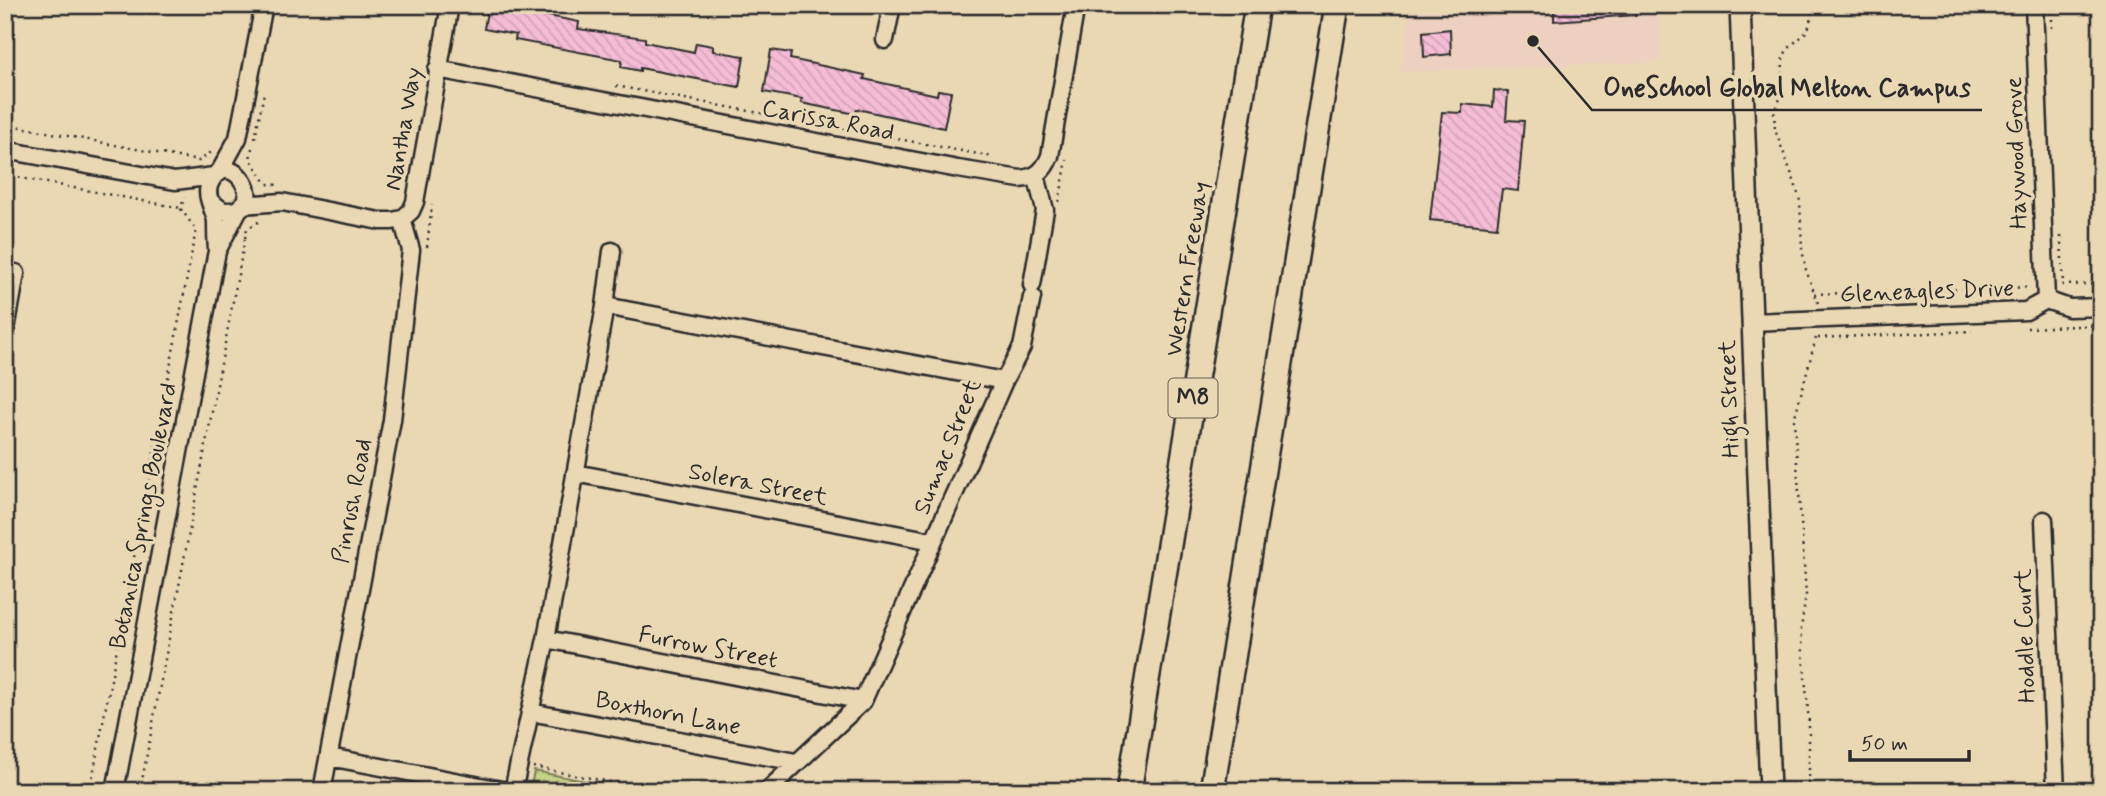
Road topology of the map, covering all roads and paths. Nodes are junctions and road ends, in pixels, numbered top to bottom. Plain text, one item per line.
1 (264, 5) edge
2 (450, 5) edge
3 (892, 5) edge
4 (1076, 5) edge
5 (1257, 5) edge
6 (1337, 5) edge
7 (1740, 5) edge
8 (1811, 5) edge
9 (2034, 5) edge
10 (885, 40) dead end
11 (437, 69) junction
12 (615, 86) dead end
13 (5, 124) edge
14 (238, 138) junction
15 (5, 150) edge
16 (997, 158) dead end
17 (189, 159) dead end
18 (5, 175) edge
19 (217, 175) junction
20 (1036, 175) junction
21 (244, 180) junction
22 (175, 181) junction
23 (210, 200) junction
24 (282, 202) junction
25 (415, 204) junction
26 (241, 206) junction
27 (181, 209) dead end
28 (431, 209) dead end
29 (402, 219) junction
30 (196, 230) dead end
31 (245, 238) dead end
32 (217, 251) junction
33 (612, 251) dead end
34 (17, 273) edge
35 (2101, 284) edge
36 (2045, 293) junction
37 (1813, 294) junction
38 (605, 306) junction
39 (2101, 307) edge
40 (1818, 320) junction
41 (1751, 323) junction
42 (2101, 325) edge
43 (2019, 328) dead end
44 (1979, 330) dead end
45 (5, 335) edge
46 (1818, 338) junction
47 (1004, 381) junction
48 (575, 473) junction
49 (2044, 520) dead end
50 (933, 541) junction
51 (546, 639) junction
52 (863, 701) junction
53 (530, 712) junction
54 (329, 757) junction
55 (796, 762) junction
56 (519, 764) junction
57 (90, 791) edge
58 (115, 791) edge
59 (140, 791) edge
60 (323, 791) edge
61 (507, 791) edge
62 (513, 791) edge
63 (657, 791) edge
64 (767, 791) edge
65 (1129, 791) edge
66 (1212, 791) edge
67 (1770, 791) edge
68 (1809, 791) edge
69 (2056, 791) edge

1 - 14 street
2 - 11 street, Nantha Way
3 - 10 street
4 - 20 street
5 - 65 highway, Western Freeway / M8
6 - 66 highway
7 - 41 main road, High Street
8 - 37 path
9 - 36 street, Haywood Grove
11 - 20 street, Carissa Road
11 - 25 street, Nantha Way
12 - 16 path
13 - 17 path
14 - 19 street
14 - 21 street
15 - 22 street
18 - 27 path
19 - 21 street
19 - 22 street
19 - 23 street
20 - 47 street
21 - 24 street, Nantha Way
21 - 26 street
22 - 23 street
23 - 26 street
23 - 32 street, Botanica Springs Boulevard
24 - 26 street, Nantha Way
24 - 29 street, Nantha Way
25 - 28 path
25 - 29 street, Nantha Way
26 - 32 street, Botanica Springs Boulevard
29 - 54 street, Pinrush Road
30 - 57 path
31 - 59 path
32 - 58 street, Botanica Springs Boulevard
33 - 38 street
34 - 45 street
35 - 36 path
36 - 37 path
36 - 39 street, Gleneagles Drive
36 - 40 street, Gleneagles Drive
37 - 40 path
38 - 47 street, Sumac Street
38 - 48 street
40 - 41 street, Gleneagles Drive
40 - 46 path
41 - 67 main road, High Street
42 - 43 path
44 - 46 path
46 - 68 path
47 - 50 street, Sumac Street
48 - 50 street, Solera Street
48 - 51 street
49 - 69 street, Hoddle Court
50 - 52 street, Sumac Street
51 - 52 street, Furrow Street
51 - 53 street
52 - 55 street, Sumac Street
53 - 55 street, Boxthorn Lane
53 - 56 street
54 - 60 street, Pinrush Road
54 - 61 street
55 - 64 street, Sumac Street
56 - 62 street
56 - 63 path

